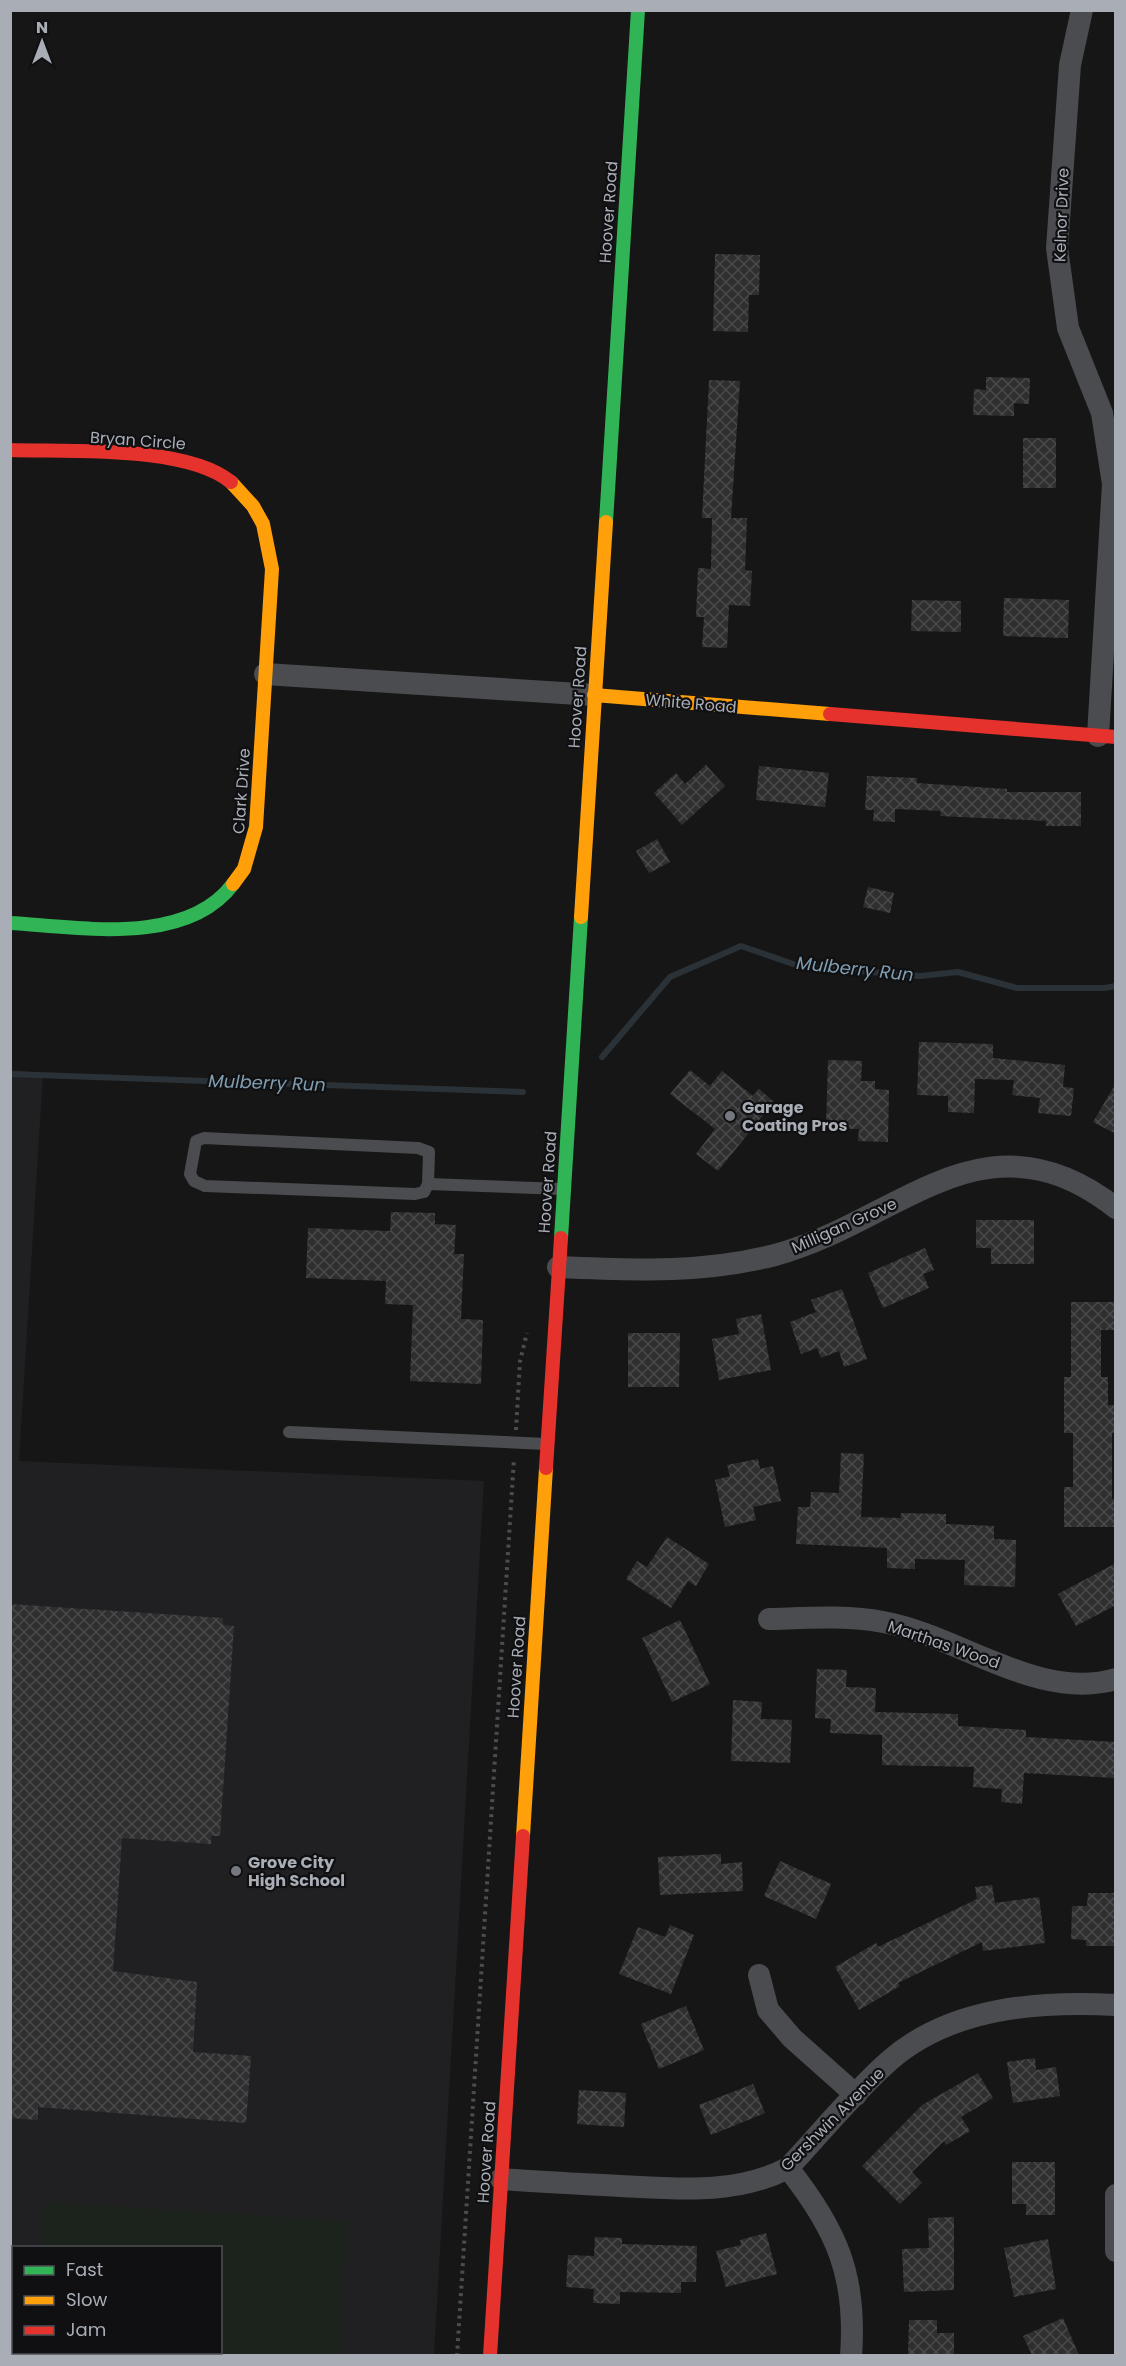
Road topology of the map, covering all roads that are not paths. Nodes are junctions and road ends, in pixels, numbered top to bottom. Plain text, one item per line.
1 (638, 10) edge
2 (1082, 10) edge
3 (1109, 411) edge
4 (10, 450) edge
5 (266, 674) junction
6 (594, 695) junction
7 (1107, 737) edge
8 (10, 922) edge
9 (428, 1184) junction
10 (563, 1189) junction
11 (1116, 1208) edge
12 (558, 1267) junction
13 (289, 1432) dead end
14 (547, 1444) junction
15 (769, 1620) dead end
16 (1116, 1678) edge
17 (759, 1975) dead end
18 (1116, 2005) edge
19 (856, 2095) junction
20 (788, 2168) junction
21 (501, 2179) junction
22 (1116, 2195) edge
23 (1116, 2252) edge
24 (490, 2355) edge
25 (851, 2355) edge

1 - 6 main road, Hoover Road
2 - 3 street, Kelnor Drive
3 - 7 street, Kelnor Drive
4 - 5 main road, Bryan Circle
5 - 6 street, White Road
5 - 8 main road, Clark Drive
6 - 7 main road, White Road
6 - 10 main road, Hoover Road
9 - 9 lane
9 - 10 lane
10 - 12 main road, Hoover Road
11 - 12 street, Milligan Grove
12 - 14 main road, Hoover Road
13 - 14 lane
14 - 21 main road, Hoover Road
15 - 16 street, Marthas Wood
17 - 19 street
18 - 19 street, Gershwin Avenue
19 - 20 street, Gershwin Avenue
20 - 21 street, Gershwin Avenue
20 - 25 street
21 - 24 main road, Hoover Road
22 - 23 street

